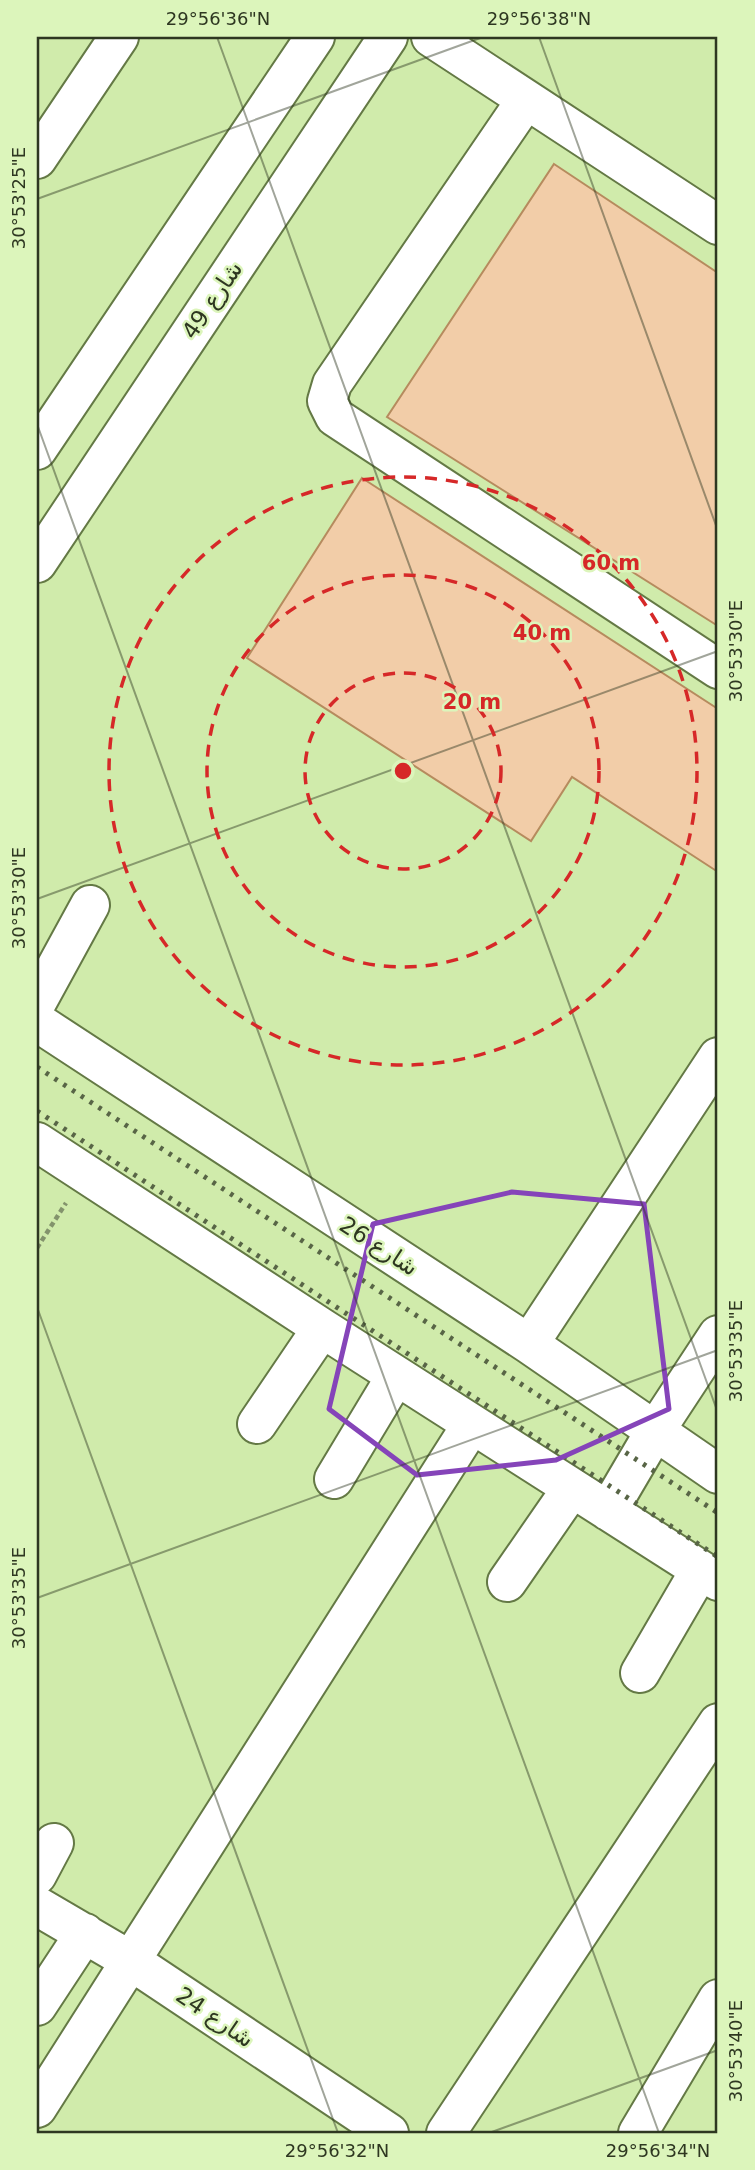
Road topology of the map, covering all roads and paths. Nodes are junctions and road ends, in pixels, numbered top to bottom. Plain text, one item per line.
1 (119, 37) edge
2 (315, 37) edge
3 (388, 37) edge
4 (431, 37) edge
5 (526, 100) junction
6 (37, 159) edge
7 (718, 226) edge
8 (37, 450) edge
9 (37, 563) edge
10 (718, 668) edge
11 (90, 905) dead end
12 (37, 1002) edge
13 (37, 1022) edge
14 (718, 1057) edge
15 (37, 1142) edge
16 (86, 1173) junction
17 (37, 1248) edge
18 (321, 1328) junction
19 (718, 1335) edge
20 (529, 1344) junction
21 (396, 1376) junction
22 (257, 1424) dead end
23 (472, 1424) junction
24 (654, 1431) junction
25 (718, 1474) edge
26 (334, 1479) dead end
27 (572, 1488) junction
28 (608, 1511) junction
29 (709, 1576) edge
30 (507, 1582) dead end
31 (640, 1673) dead end
32 (718, 1723) edge
33 (37, 1906) edge
34 (85, 1933) junction
35 (131, 1961) junction
36 (718, 1999) edge
37 (37, 2006) edge
38 (37, 2108) edge
39 (388, 2133) edge
40 (446, 2133) edge
41 (638, 2133) edge

1 - 6 street
2 - 8 street
3 - 9 street, شارع 49
4 - 5 street
5 - 7 street
5 - 10 street
11 - 12 street
13 - 20 street, شارع 26
14 - 20 street
15 - 16 street
16 - 17 path
16 - 18 street
18 - 21 street
18 - 22 street
19 - 24 street
20 - 24 street, شارع 26
21 - 23 street
21 - 26 street
23 - 27 street
23 - 35 street
24 - 25 street, شارع 26
24 - 28 street
27 - 28 street
27 - 30 street
28 - 29 street
29 - 31 street
32 - 40 street
33 - 34 street, شارع 24
34 - 35 street, شارع 24
34 - 37 street
35 - 38 street
35 - 39 street, شارع 24
36 - 41 street

